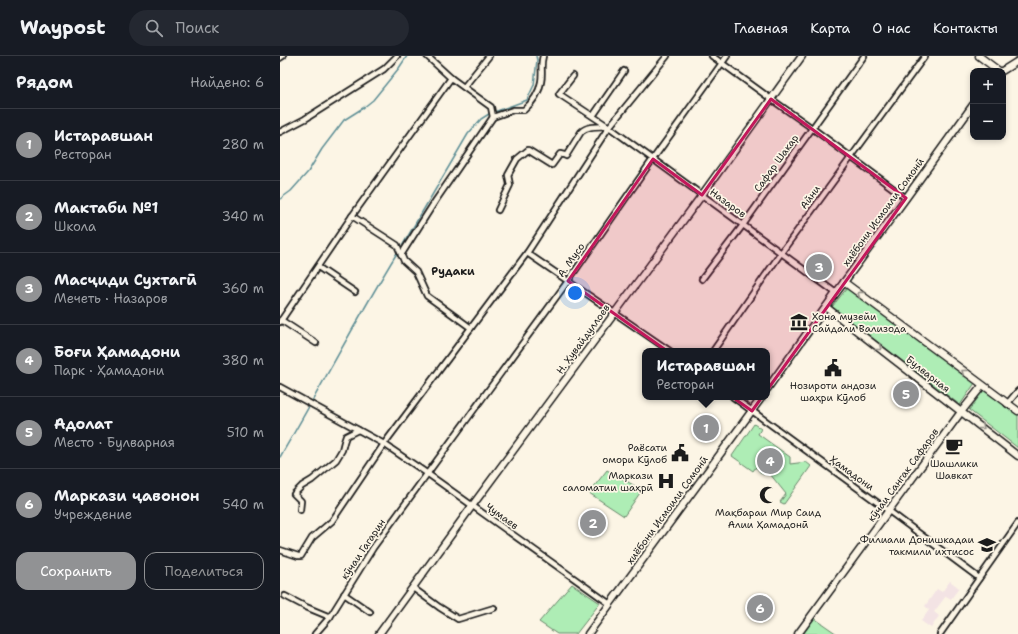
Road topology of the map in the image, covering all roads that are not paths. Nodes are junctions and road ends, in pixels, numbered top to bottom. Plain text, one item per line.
1 (283, 56) edge
2 (396, 56) edge
3 (427, 56) edge
4 (489, 56) edge
5 (543, 56) edge
6 (667, 56) edge
7 (712, 56) edge
8 (727, 56) edge
9 (802, 56) edge
10 (864, 56) edge
11 (925, 56) edge
12 (979, 56) edge
13 (280, 58) edge
14 (1018, 61) edge
15 (722, 63) junction
16 (996, 68) edge
17 (1005, 68) edge
18 (624, 71) dead end
19 (573, 76) dead end
20 (451, 78) junction
21 (464, 87) junction
22 (771, 99) junction
23 (970, 109) edge
24 (593, 116) junction
25 (493, 117) junction
26 (609, 127) junction
27 (812, 128) junction
28 (280, 132) edge
29 (850, 156) junction
30 (654, 159) junction
31 (702, 195) junction
32 (906, 198) junction
33 (498, 210) dead end
34 (352, 216) junction
35 (743, 225) junction
36 (527, 253) junction
37 (781, 253) junction
38 (401, 255) junction
39 (318, 267) junction
40 (702, 279) dead end
41 (568, 281) junction
42 (844, 282) junction
43 (355, 292) dead end
44 (836, 293) junction
45 (826, 307) junction
46 (615, 312) junction
47 (280, 321) edge
48 (471, 328) junction
49 (316, 342) dead end
50 (666, 348) edge
51 (715, 348) edge
52 (770, 385) edge
53 (982, 386) junction
54 (280, 387) edge
55 (1018, 391) edge
56 (738, 400) edge
57 (760, 400) edge
58 (1007, 404) junction
59 (752, 411) junction
60 (962, 412) junction
61 (1018, 412) edge
62 (358, 430) junction
63 (384, 444) junction
64 (1018, 456) edge
65 (428, 474) junction
66 (472, 506) junction
67 (300, 510) dead end
68 (889, 511) junction
69 (1018, 523) edge
70 (280, 550) edge
71 (979, 578) junction
72 (413, 588) junction
73 (344, 594) junction
74 (285, 596) dead end
75 (610, 604) junction
76 (494, 608) dead end
77 (370, 612) dead end
78 (330, 617) junction
79 (315, 634) edge
80 (379, 634) edge
81 (588, 634) edge
82 (798, 634) edge
83 (940, 634) edge

1 - 13 street
2 - 28 street
3 - 20 street
4 - 21 street
5 - 25 street
6 - 26 street
7 - 15 street
8 - 15 street, А. Мусо
9 - 22 street, Н. Ҳувайдуллоев
10 - 27 street, Сафар Шакар
11 - 29 street, Айни
12 - 16 street
14 - 17 street
15 - 22 street
15 - 30 street, А. Мусо
18 - 24 street
19 - 24 street, Назаров
20 - 21 street
20 - 34 street
21 - 25 street
22 - 27 street
22 - 31 street, Н. Ҳувайдуллоев
23 - 32 street, хиёбони Исмоили Сомонӣ
24 - 26 street, Назаров
25 - 38 street
26 - 30 street, Назаров
26 - 33 street
26 - 36 street
27 - 29 street
27 - 35 street, Сафар Шакар
29 - 32 street
29 - 37 street, Айни
30 - 31 street, Назаров
30 - 41 street, А. Мусо
31 - 35 street, Назаров
31 - 46 street, Н. Ҳувайдуллоев
32 - 42 street, хиёбони Исмоили Сомонӣ
34 - 38 street
34 - 39 street
35 - 37 street, Назаров
35 - 40 street, Сафар Шакар
36 - 41 street
36 - 48 street
37 - 44 street, Назаров
37 - 51 street, Айни
38 - 48 street
39 - 43 street
39 - 47 street
41 - 46 street
41 - 65 street, А. Мусо
42 - 44 street, хиёбони Исмоили Сомонӣ
53 -> 42 street
44 - 45 street, хиёбони Исмоили Сомонӣ
45 - 52 street, хиёбони Исмоили Сомонӣ
45 -> 60 street, Булварная
46 - 50 street
46 - 66 street, Н. Ҳувайдуллоев
47 - 49 street
48 - 63 street
53 - 58 street
53 - 60 street, кӯчаи Сангак Сафаров
54 - 62 street, Ҷумаев
55 - 58 street
56 - 59 street, Ҳамадони
57 - 59 street, хиёбони Исмоили Сомонӣ
58 - 61 street
59 - 68 street, Ҳамадони
59 - 75 street, хиёбони Исмоили Сомонӣ
60 -> 64 street, Булварная
60 - 68 street, кӯчаи Сангак Сафаров
62 - 63 street, Ҷумаев
62 - 67 street
63 - 65 street, Ҷумаев
63 - 70 street
65 - 66 street, Ҷумаев
65 - 73 street, кӯчаи Гагарин
66 - 72 street, Н. Ҳувайдуллоев
66 - 75 street, Ҷумаев
68 - 71 street, Ҳамадони
68 - 82 street, кӯчаи Сангак Сафаров
69 - 71 street
71 - 83 street
72 - 76 street
72 - 80 street, Н. Ҳувайдуллоев
73 - 77 street
73 - 78 street, кӯчаи Гагарин
74 - 78 street
75 - 81 street, хиёбони Исмоили Сомонӣ
78 - 79 street, кӯчаи Гагарин

